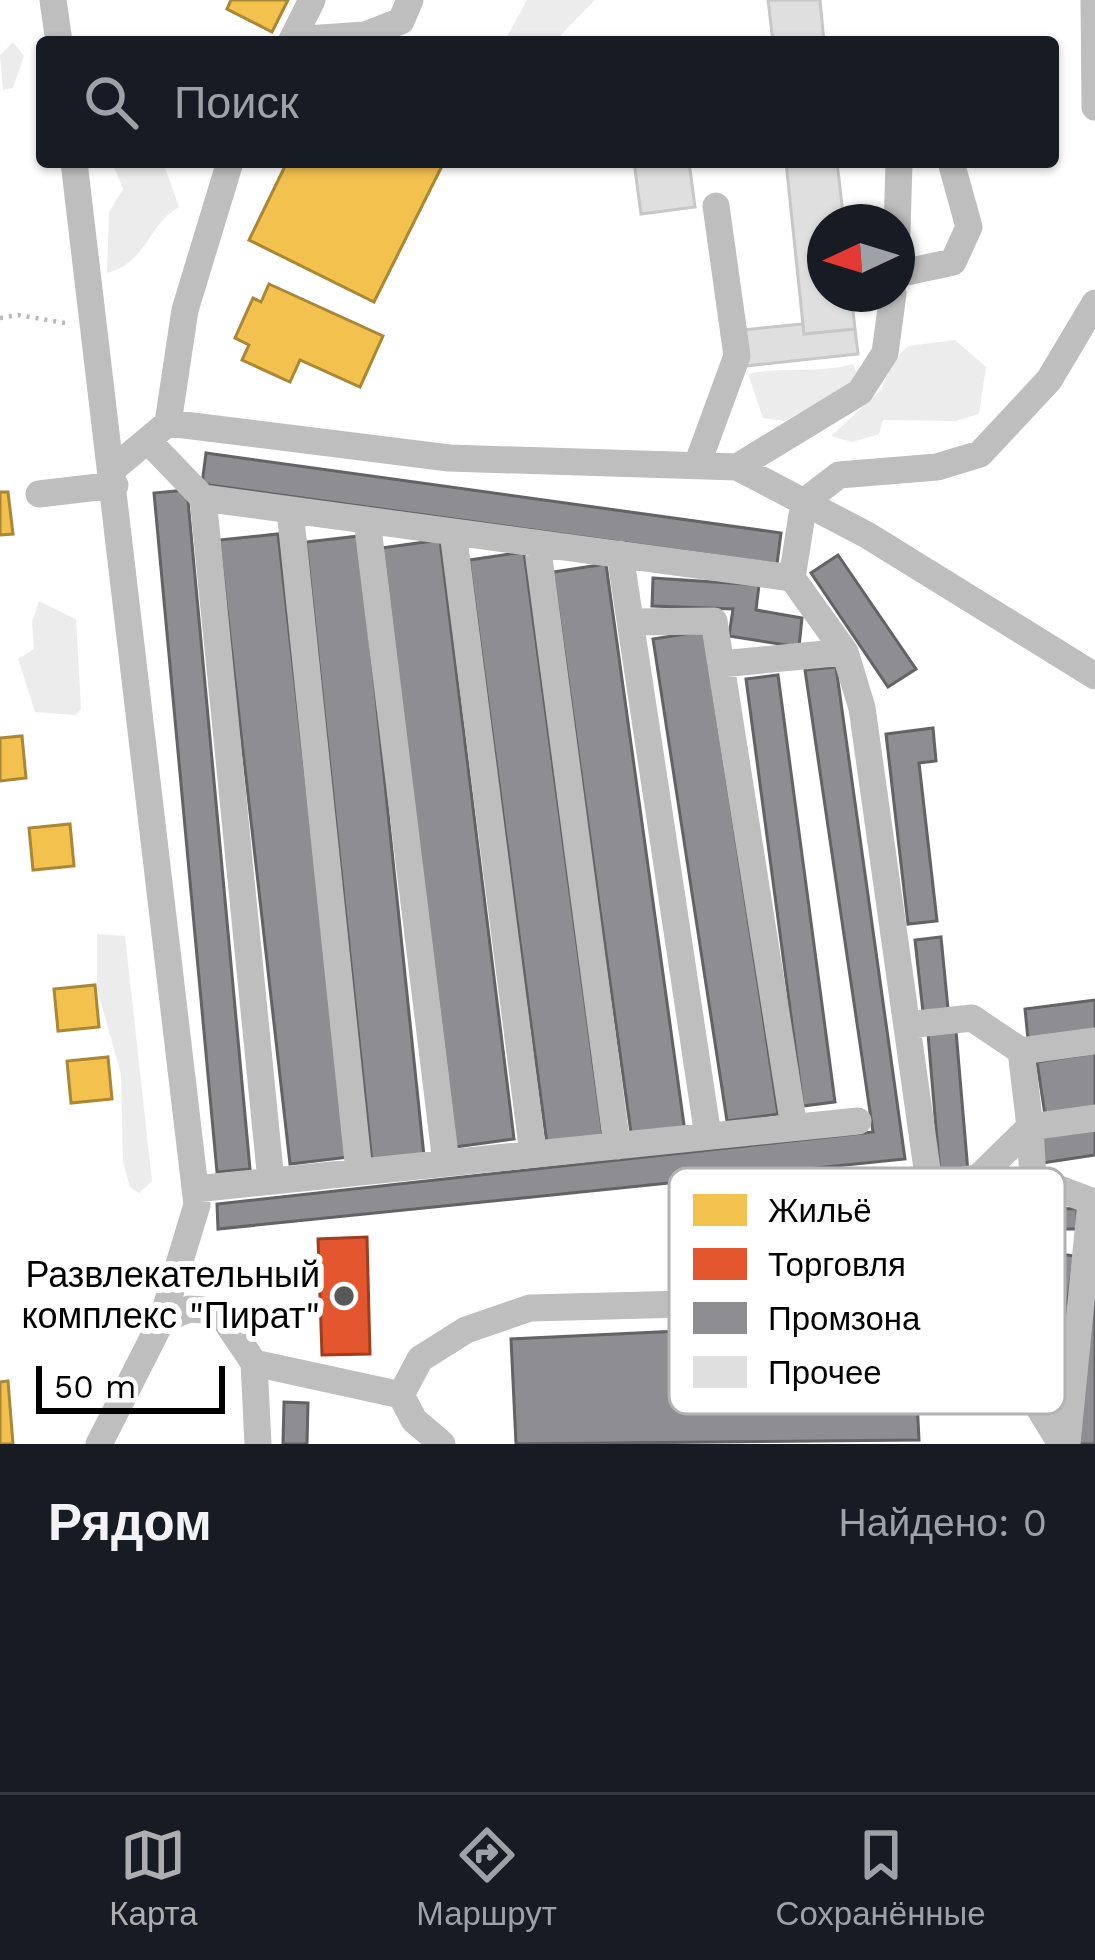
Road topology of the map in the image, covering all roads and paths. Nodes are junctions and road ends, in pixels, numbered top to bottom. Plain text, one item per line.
1 (53, 0) edge
2 (312, 0) edge
3 (410, 0) edge
4 (1094, 0) edge
5 (58, 36) edge
6 (294, 36) edge
7 (353, 36) edge
8 (1095, 107) edge
9 (75, 168) edge
10 (228, 168) edge
11 (899, 168) edge
12 (953, 168) edge
13 (898, 204) edge
14 (716, 206) dead end
15 (915, 270) edge
16 (1095, 303) edge
17 (891, 312) edge
18 (0, 318) edge
19 (96, 334) junction
20 (159, 433) junction
21 (697, 465) junction
22 (737, 466) junction
23 (114, 477) junction
24 (39, 494) dead end
25 (203, 498) junction
26 (804, 502) junction
27 (290, 510) junction
28 (367, 520) junction
29 (453, 532) junction
30 (537, 543) junction
31 (620, 554) junction
32 (792, 578) junction
33 (634, 622) junction
34 (845, 652) junction
35 (721, 664) junction
36 (1095, 676) edge
37 (907, 1025) junction
38 (1095, 1041) edge
39 (1021, 1051) junction
40 (1095, 1118) edge
41 (858, 1121) dead end
42 (794, 1127) junction
43 (1030, 1127) junction
44 (707, 1136) junction
45 (616, 1146) junction
46 (533, 1154) junction
47 (446, 1163) junction
48 (927, 1168) edge
49 (988, 1168) edge
50 (1032, 1168) edge
51 (359, 1172) junction
52 (271, 1181) junction
53 (195, 1189) junction
54 (1065, 1191) edge
55 (669, 1304) edge
56 (162, 1320) junction
57 (254, 1364) junction
58 (401, 1395) junction
59 (1045, 1414) edge
60 (99, 1444) edge
61 (258, 1444) edge
62 (442, 1444) edge
63 (1064, 1444) edge

1 - 5 street
2 - 6 street
3 - 7 street
4 - 8 street
9 - 19 street
10 - 20 street
11 - 13 street
12 - 15 street
14 - 21 street
16 - 26 street
17 - 22 street
18 - 19 path
19 - 23 street
20 - 21 street
20 - 23 street
20 - 25 street
21 - 22 street
22 - 26 street
23 - 24 street
23 - 53 street
25 - 27 street
25 - 52 street
26 - 32 street
26 - 36 street
27 - 28 street
27 - 51 street
28 - 29 street
28 - 47 street
29 - 30 street
29 - 46 street
30 - 31 street
30 - 45 street
31 - 32 street
31 - 33 street
32 - 34 street
33 - 35 street
33 - 44 street
34 - 35 street
34 - 37 street
35 - 42 street
37 - 39 street
37 - 48 street
38 - 39 street
39 - 43 street
40 - 43 street
41 - 42 street
42 - 44 street
43 - 49 street
43 - 50 street
44 - 45 street
45 - 46 street
46 - 47 street
47 - 51 street
51 - 52 street
52 - 53 street
53 - 56 street
54 - 63 street
55 - 58 street
56 - 57 street
56 - 60 street
57 - 58 street
57 - 61 street
58 - 62 street
59 - 63 street

